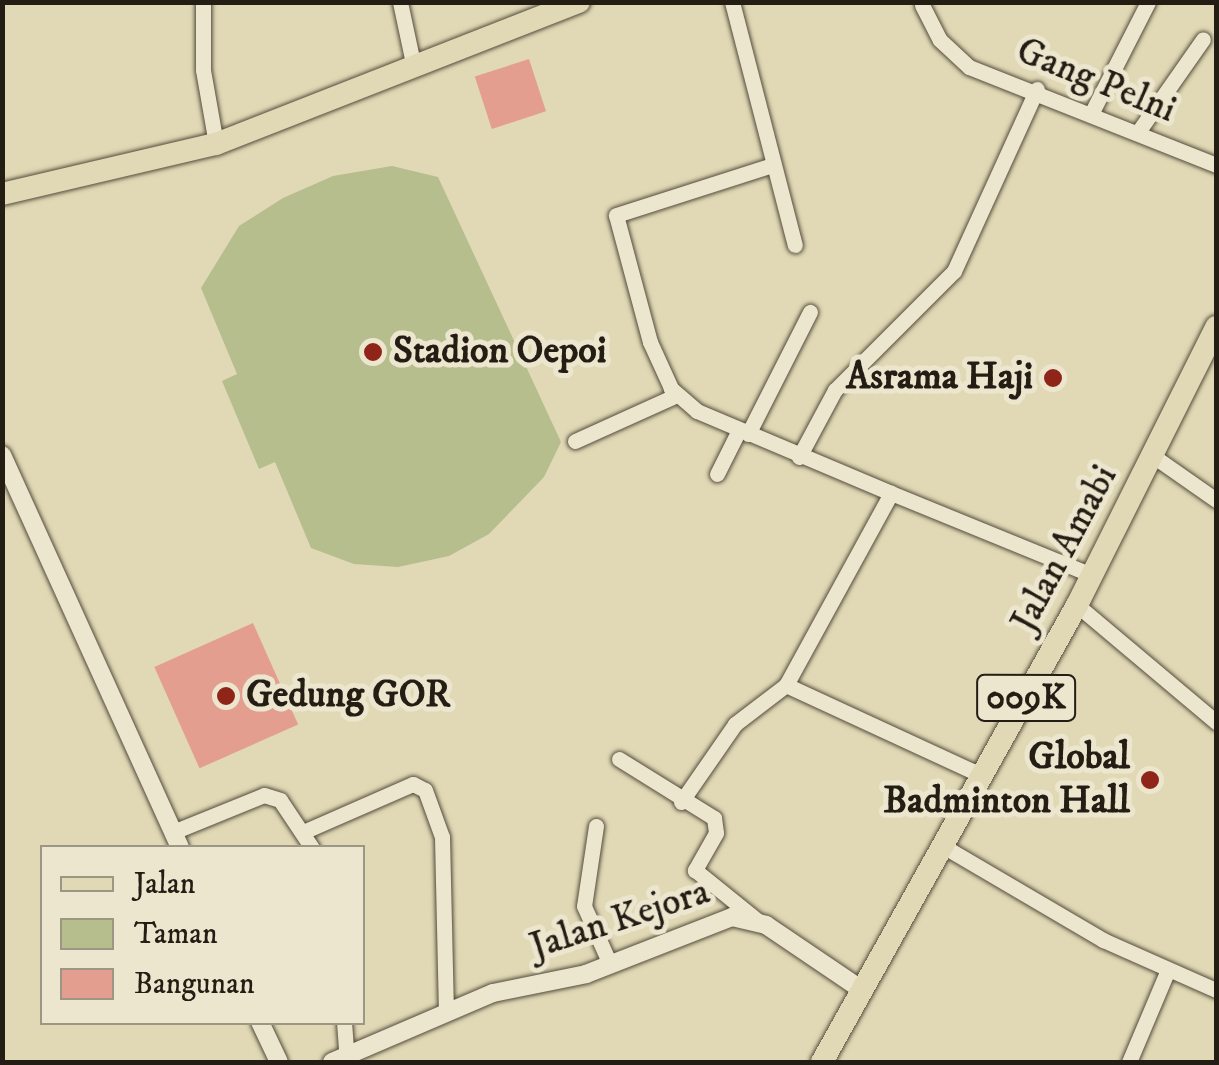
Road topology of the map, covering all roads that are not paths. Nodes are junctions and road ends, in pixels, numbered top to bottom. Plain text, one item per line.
1 (203, 2) edge
2 (400, 2) edge
3 (732, 2) edge
4 (1148, 2) edge
5 (560, 5) edge
6 (922, 5) edge
7 (1203, 39) dead end
8 (412, 62) junction
9 (1037, 89) junction
10 (1092, 114) junction
11 (1138, 132) junction
12 (215, 139) junction
13 (1216, 165) edge
14 (770, 166) junction
15 (2, 180) edge
16 (2, 194) edge
17 (794, 245) dead end
18 (810, 312) dead end
19 (1216, 327) edge
20 (677, 394) junction
21 (743, 432) junction
22 (576, 441) dead end
23 (2, 455) edge
24 (799, 456) junction
25 (1154, 456) junction
26 (717, 474) dead end
27 (891, 494) junction
28 (1216, 500) edge
29 (1092, 575) junction
30 (1077, 605) junction
31 (786, 685) junction
32 (1216, 722) edge
33 (619, 758) dead end
34 (984, 776) junction
35 (682, 802) junction
36 (596, 826) dead end
37 (303, 832) junction
38 (176, 840) edge
39 (310, 845) edge
40 (943, 846) junction
41 (757, 920) junction
42 (610, 964) junction
43 (1167, 972) junction
44 (862, 990) junction
45 (1216, 990) edge
46 (446, 1011) junction
47 (261, 1025) edge
48 (344, 1025) edge
49 (342, 1060) edge
50 (278, 1062) edge
51 (822, 1062) edge
52 (1129, 1062) edge

1 - 12 street
2 - 8 street
3 - 14 street
4 - 10 street
5 - 8 main road
6 - 9 street, Gang Pelni
7 - 11 street
8 - 12 main road
9 - 10 street, Gang Pelni
9 - 24 street
10 - 11 street, Gang Pelni
11 - 13 street, Gang Pelni
12 - 15 main road
12 - 16 main road
14 - 17 street
14 - 20 street
18 - 21 street
19 - 25 main road, Jalan Amabi / 009K
20 - 21 street
20 - 22 street
21 - 24 street
21 - 26 street
23 - 38 street
24 - 27 street
25 - 28 street
25 - 29 main road, Jalan Amabi / 009K
27 - 29 street
27 - 31 street
29 - 30 main road, Jalan Amabi / 009K
30 - 32 street
30 - 34 main road, Jalan Amabi / 009K
31 - 34 street
31 - 35 street
33 - 35 street
34 - 40 main road, Jalan Amabi / 009K
35 - 41 street
36 - 42 street
37 - 38 street
37 - 39 street
37 - 46 street
40 - 43 street
40 - 44 main road, Jalan Amabi / 009K
41 - 42 street, Jalan Kejora
41 - 44 street, Jalan Kejora
42 - 46 street, Jalan Kejora
43 - 45 street
43 - 52 street
44 - 51 main road, Jalan Amabi / 009K
46 - 49 street, Jalan Kejora
47 - 50 street
48 - 49 street

